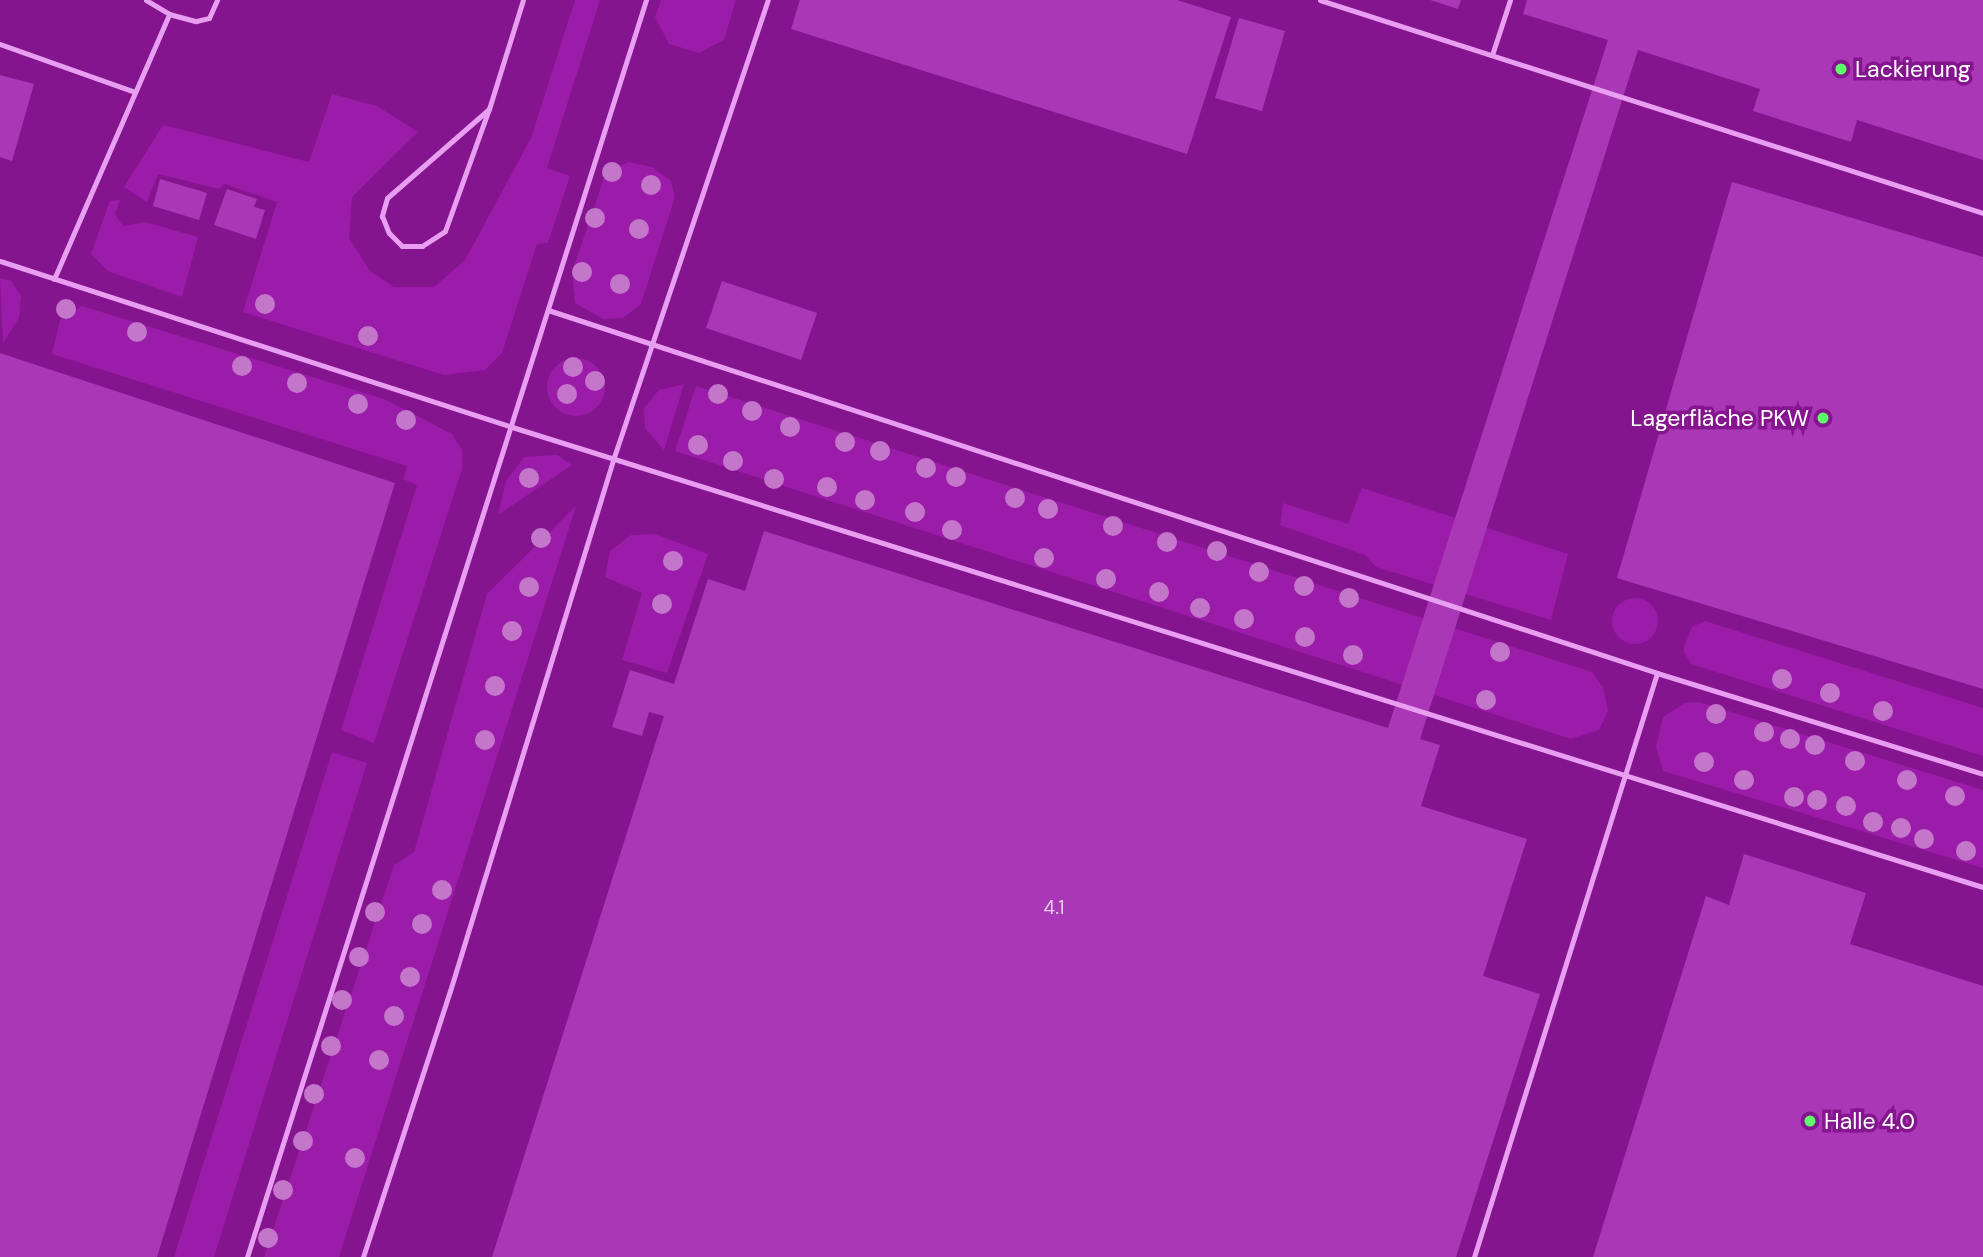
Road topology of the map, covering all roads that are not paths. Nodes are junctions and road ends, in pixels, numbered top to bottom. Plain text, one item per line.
1 (146, 0) edge
2 (217, 0) edge
3 (523, 0) edge
4 (646, 0) edge
5 (768, 0) edge
6 (1320, 0) edge
7 (1510, 0) edge
8 (169, 14) junction
9 (0, 44) edge
10 (1492, 55) junction
11 (135, 92) junction
12 (489, 109) junction
13 (1983, 213) edge
14 (0, 261) edge
15 (54, 279) junction
16 (548, 310) junction
17 (652, 341) junction
18 (512, 427) junction
19 (614, 457) junction
20 (1657, 673) junction
21 (1983, 774) edge
22 (1625, 777) junction
23 (1983, 887) edge
24 (247, 1257) edge
25 (363, 1257) edge
26 (1474, 1257) edge

1 - 8 lane
2 - 8 lane
3 - 12 lane
4 - 16 lane
5 - 17 lane
6 - 10 lane
7 - 10 lane
8 - 11 lane
9 - 11 lane
10 - 13 lane
11 - 15 lane
12 - 12 lane
14 - 15 lane
15 - 18 lane
16 - 17 lane
16 - 18 lane
17 - 19 lane
17 - 20 lane
18 - 19 lane
18 - 24 lane
19 - 22 lane
19 - 25 lane
20 - 21 lane
20 - 22 lane
22 - 23 lane
22 - 26 lane

